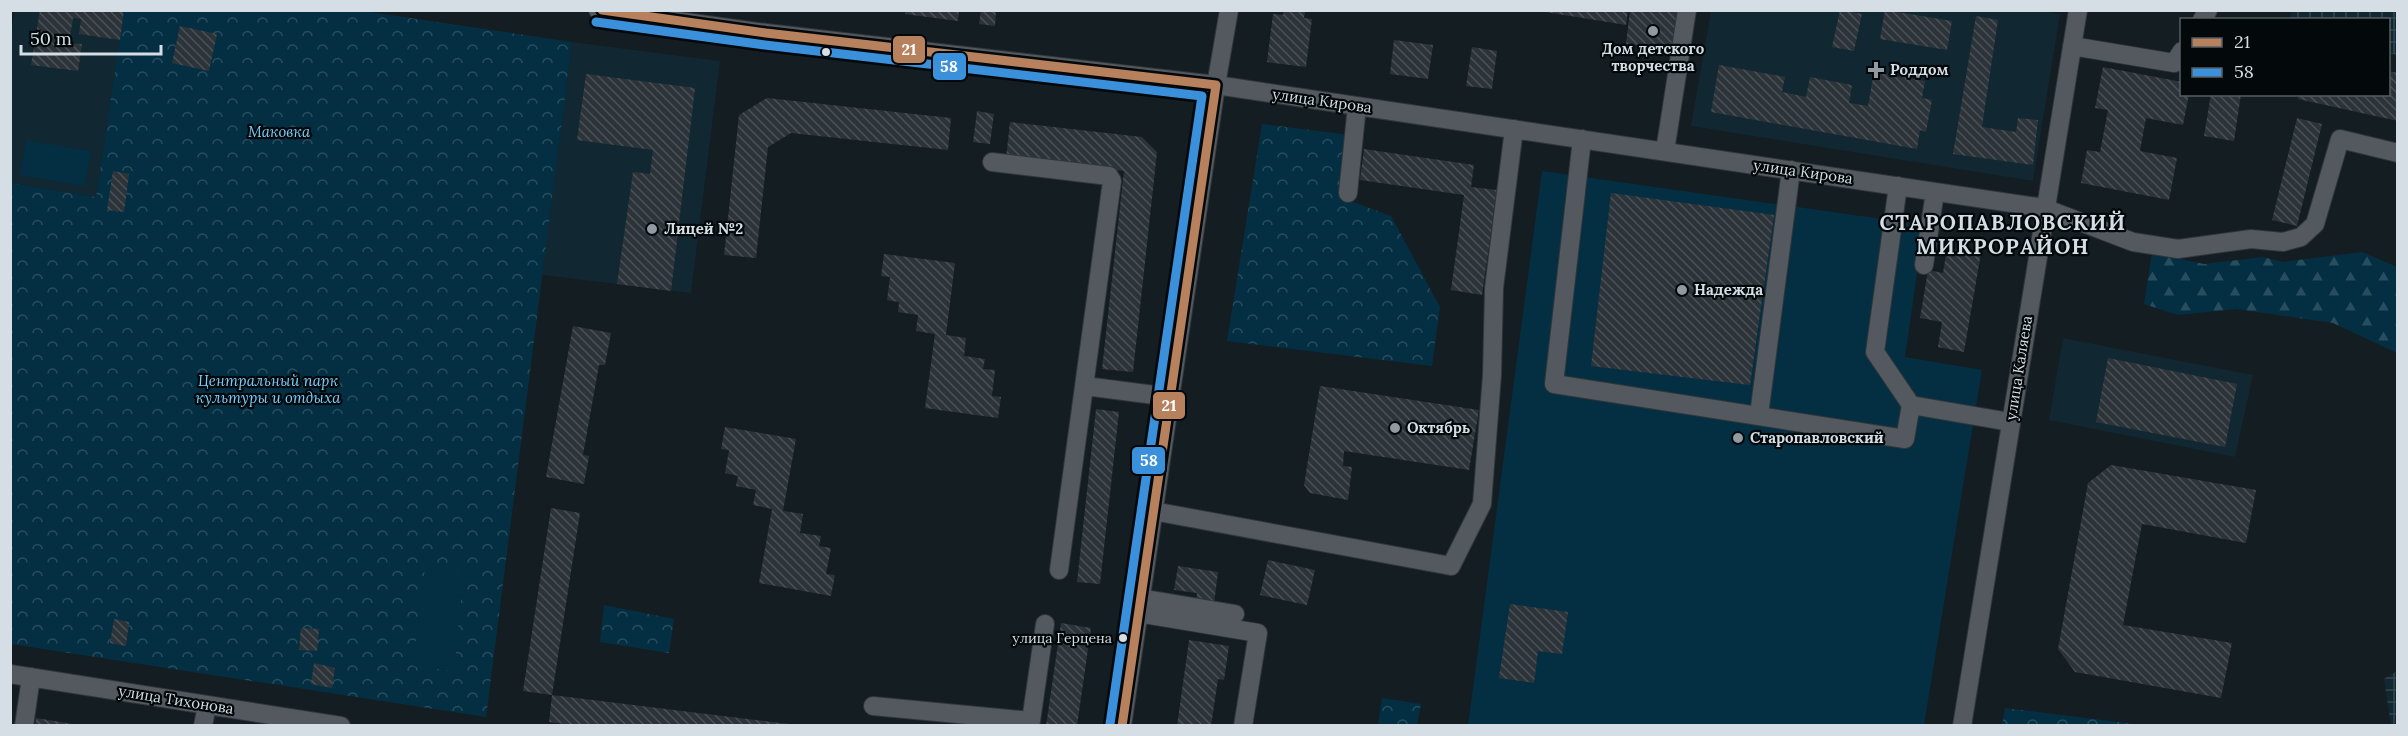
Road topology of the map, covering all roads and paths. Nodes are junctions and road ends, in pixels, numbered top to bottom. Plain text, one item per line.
1 (598, 10) edge
2 (1229, 10) edge
3 (1687, 10) edge
4 (2078, 10) edge
5 (2072, 45) junction
6 (2180, 53) edge
7 (1216, 85) junction
8 (1357, 106) junction
9 (1514, 129) junction
10 (1582, 139) junction
11 (1665, 151) junction
12 (2397, 153) edge
13 (992, 162) dead end
14 (1791, 170) junction
15 (1898, 186) junction
16 (1935, 192) junction
17 (1348, 194) dead end
18 (2044, 208) junction
19 (1924, 265) dead end
20 (1085, 386) junction
21 (1170, 397) junction
22 (1911, 405) junction
23 (1759, 415) junction
24 (2010, 422) junction
25 (1153, 511) junction
26 (1059, 570) dead end
27 (1139, 606) junction
28 (1235, 614) dead end
29 (1045, 624) dead end
30 (10, 674) edge
31 (32, 677) junction
32 (207, 705) junction
33 (873, 706) dead end
34 (24, 726) edge
35 (203, 726) edge
36 (341, 726) edge
37 (1122, 726) edge
38 (1243, 726) edge
39 (1962, 726) edge

1 - 7 street, улица Кирова
2 - 7 street
3 - 11 street
4 - 5 street, улица Каляева
5 - 6 street
5 - 18 street, улица Каляева
7 - 8 street, улица Кирова
7 - 21 street
8 - 9 street, улица Кирова
8 - 17 street
9 - 10 street, улица Кирова
9 - 25 street
10 - 11 street, улица Кирова
10 - 23 street
11 - 14 street, улица Кирова
12 - 18 street, улица Кирова
13 - 20 street
14 - 15 street, улица Кирова
14 - 23 street
15 - 16 street, улица Кирова
15 - 22 street
16 - 18 street, улица Кирова
16 - 19 street
18 - 24 street, улица Каляева
20 - 21 street
20 - 26 street
21 - 25 street
22 - 23 street
22 - 24 street
24 - 39 street, улица Каляева
25 - 27 street
27 - 28 street
27 - 37 street
27 - 38 street
29 - 33 street
30 - 31 street, улица Тихонова
31 - 32 street, улица Тихонова
31 - 34 street
32 - 35 street
32 - 36 street, улица Тихонова

